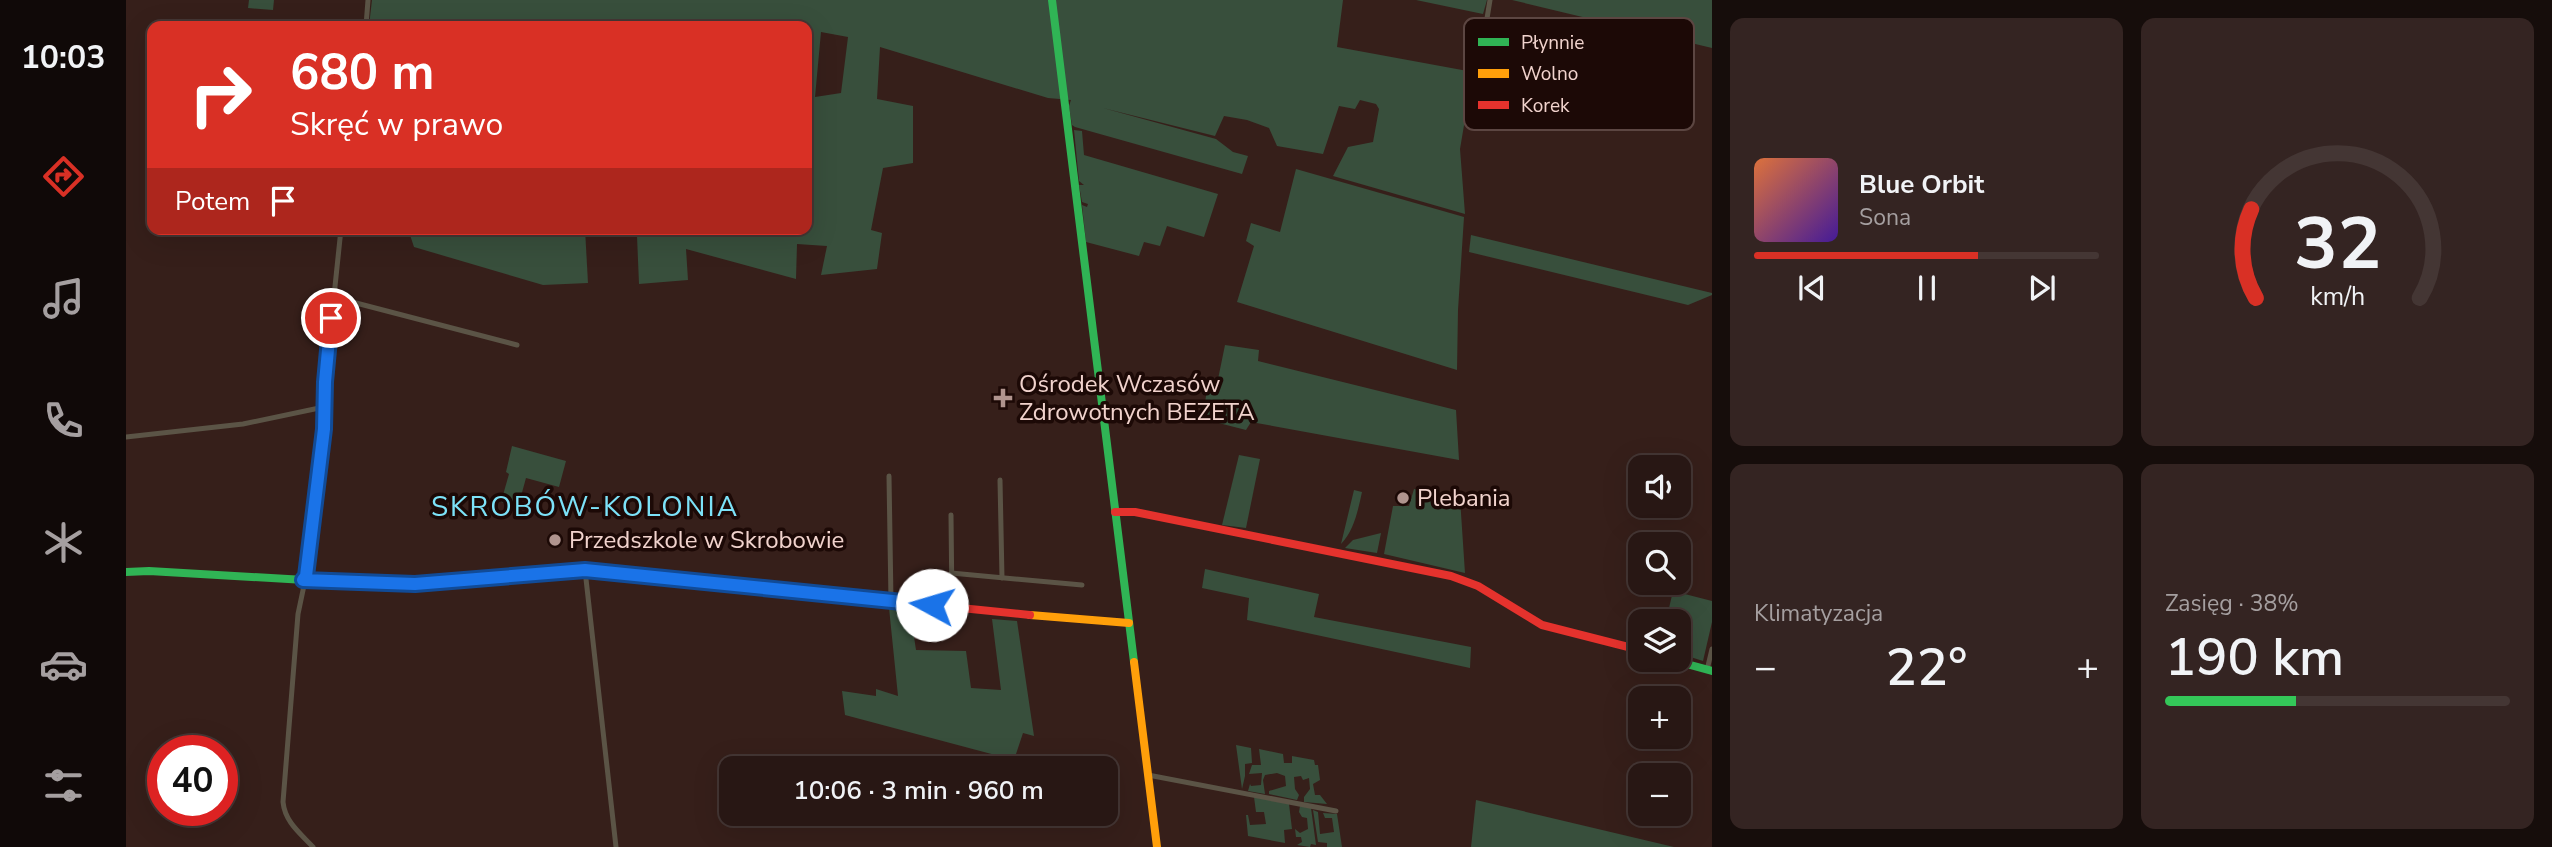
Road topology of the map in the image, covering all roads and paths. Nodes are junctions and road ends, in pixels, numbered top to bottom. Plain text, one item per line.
1 (368, 0) edge
2 (1052, 0) edge
3 (1490, 0) edge
4 (1487, 18) edge
5 (366, 21) edge
6 (340, 235) edge
7 (333, 297) junction
8 (517, 345) dead end
9 (324, 407) junction
10 (126, 437) edge
11 (889, 476) dead end
12 (1000, 480) dead end
13 (1115, 512) junction
14 (951, 515) dead end
15 (585, 570) junction
16 (126, 572) edge
17 (951, 573) junction
18 (1002, 578) junction
19 (303, 580) junction
20 (1082, 585) dead end
21 (891, 601) junction
22 (952, 607) junction
23 (1129, 623) junction
24 (1628, 647) edge
25 (1712, 649) edge
26 (1691, 665) edge
27 (1710, 670) edge
28 (1148, 775) junction
29 (1336, 811) dead end
30 (313, 847) edge
31 (616, 847) edge
32 (1157, 847) edge

1 - 5 street
2 - 13 street
3 - 4 street
6 - 7 street
7 - 8 street
7 - 9 street
9 - 10 street
9 - 19 street
11 - 21 street
12 - 18 street
13 - 23 street
13 - 24 street
14 - 17 street
15 - 19 street
15 - 21 street
15 - 31 street
16 - 19 street
17 - 18 street
17 - 22 street
18 - 20 street
19 - 30 street
21 - 22 street
22 - 23 street
23 - 28 street
25 - 27 street
26 - 27 street
28 - 29 street
28 - 32 street

